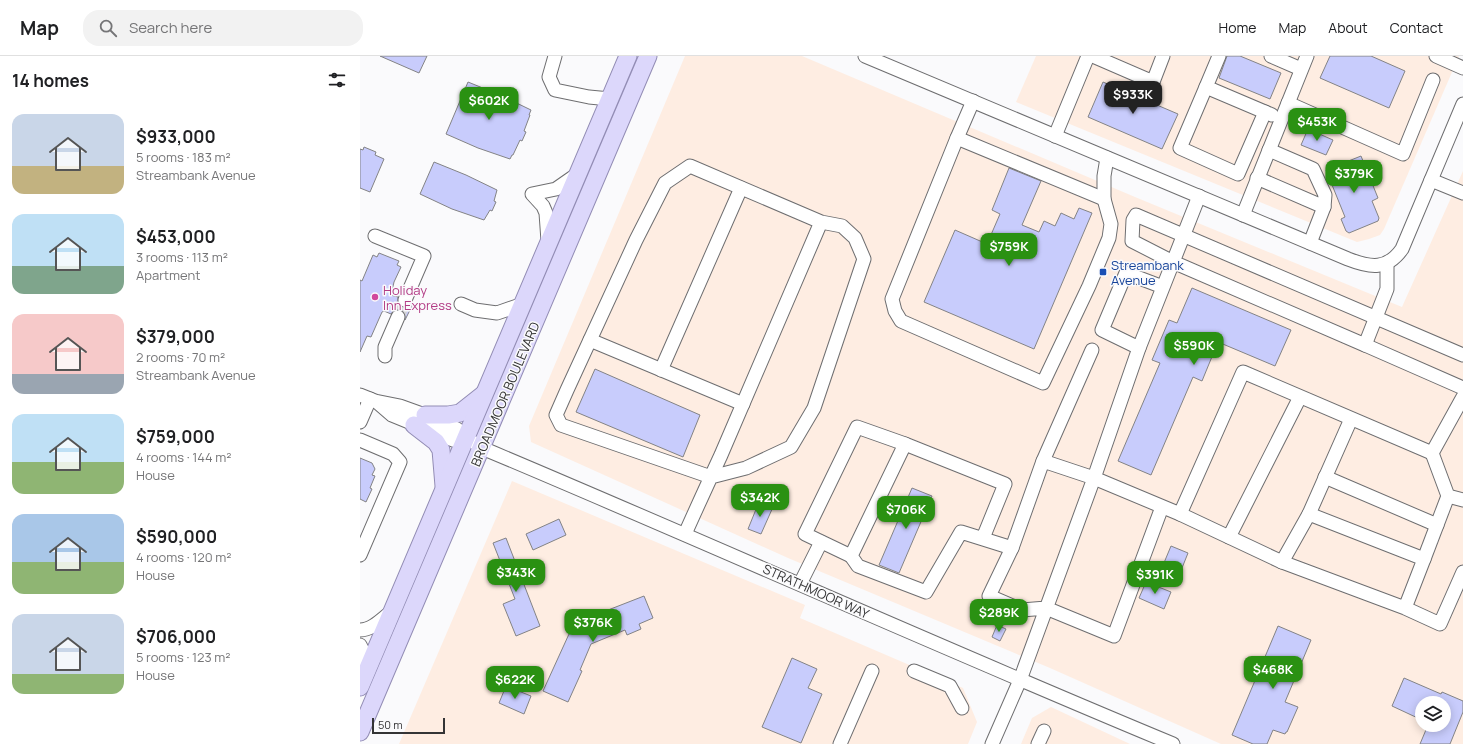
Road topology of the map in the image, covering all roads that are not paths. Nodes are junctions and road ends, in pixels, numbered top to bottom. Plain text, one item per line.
1 (555, 56) edge
2 (628, 56) edge
3 (648, 56) edge
4 (865, 56) edge
5 (1088, 56) edge
6 (1093, 56) edge
7 (1163, 56) edge
8 (1219, 56) edge
9 (1271, 56) edge
10 (1306, 56) edge
11 (1436, 56) edge
12 (1456, 62) edge
13 (1301, 69) junction
14 (1433, 80) dead end
15 (1206, 87) junction
16 (610, 98) junction
17 (974, 101) junction
18 (1288, 103) junction
19 (1463, 104) edge
20 (1265, 112) junction
21 (1281, 119) junction
22 (1055, 136) junction
23 (957, 138) junction
24 (1269, 150) junction
25 (1108, 158) junction
26 (579, 173) junction
27 (1258, 178) junction
28 (1431, 180) junction
29 (741, 188) junction
30 (1463, 194) edge
31 (1199, 196) junction
32 (1104, 199) junction
33 (1324, 207) junction
34 (1243, 214) junction
35 (821, 222) junction
36 (1184, 235) junction
37 (375, 236) dead end
38 (1310, 243) junction
39 (549, 244) junction
40 (1173, 262) junction
41 (1387, 264) junction
42 (1163, 287) junction
43 (405, 300) tunnel mouth
44 (461, 304) dead end
45 (522, 304) junction
46 (398, 317) tunnel mouth
47 (1376, 318) junction
48 (590, 340) junction
49 (1365, 345) junction
50 (1138, 348) junction
51 (1092, 350) dead end
52 (1463, 355) edge
53 (385, 356) dead end
54 (661, 370) junction
55 (1463, 388) edge
56 (485, 393) junction
57 (1300, 397) junction
58 (1463, 397) edge
59 (368, 398) edge
60 (743, 404) junction
61 (1351, 419) junction
62 (420, 420) junction
63 (360, 422) edge
64 (464, 437) junction
65 (360, 440) edge
66 (905, 444) junction
67 (482, 448) junction
68 (1432, 453) junction
69 (1043, 461) junction
70 (711, 477) junction
71 (1325, 477) junction
72 (1094, 478) junction
73 (444, 489) junction
74 (1448, 496) junction
75 (1463, 500) edge
76 (1162, 507) junction
77 (1180, 514) junction
78 (1309, 514) junction
79 (1437, 525) junction
80 (685, 534) junction
81 (1229, 537) junction
82 (983, 538) junction
83 (821, 542) junction
84 (1012, 548) junction
85 (360, 555) edge
86 (852, 556) junction
87 (1424, 559) junction
88 (1282, 562) junction
89 (1463, 572) edge
90 (800, 584) junction
91 (1046, 608) junction
92 (1405, 608) junction
93 (391, 612) junction
94 (360, 630) edge
95 (360, 645) edge
96 (872, 671) dead end
97 (914, 671) dead end
98 (363, 680) edge
99 (1020, 680) junction
100 (962, 708) dead end
101 (1044, 731) dead end
102 (360, 732) edge
103 (1155, 741) edge
104 (840, 744) edge
105 (992, 744) edge
106 (1038, 744) edge
107 (1173, 744) edge

1 - 16 street
2 - 16 main road, BROADMOOR BOULEVARD
3 - 67 main road, BROADMOOR BOULEVARD
4 - 17 street
5 - 22 street
6 - 7 street
8 - 15 street
9 - 13 street
10 - 13 street
11 - 12 street
13 - 18 street
14 - 18 street
15 - 20 street
15 - 20 street
16 - 26 main road, BROADMOOR BOULEVARD
17 - 22 street
17 - 23 street
18 - 21 street
19 - 28 street
20 - 21 street
21 - 24 street
22 - 25 street
23 - 32 street
23 - 32 street
24 - 27 street
24 - 33 street
25 - 31 street
25 - 32 street
26 - 39 main road, BROADMOOR BOULEVARD
26 - 39 street
27 - 33 street
27 - 34 street
28 - 30 street
28 - 41 street
29 - 35 street
29 - 48 street
29 - 54 street
31 - 34 street
31 - 36 street
33 - 38 street
34 - 38 street
35 - 60 street
35 - 70 street
36 - 40 street
36 - 40 street
36 - 47 street
37 - 43 street
38 - 41 street
39 - 45 main road, BROADMOOR BOULEVARD
40 - 42 street
40 - 49 street
41 - 47 street
42 - 50 street
42 - 50 street
44 - 45 street
45 - 56 main road, BROADMOOR BOULEVARD
46 - 53 street
47 - 49 street
47 - 52 street
48 - 54 street
48 - 70 street
49 - 55 street
50 - 72 street
51 - 69 street
54 - 60 street
56 - 62 main road
56 - 64 main road, BROADMOOR BOULEVARD
57 - 61 street
57 - 77 street
57 - 81 street
58 - 68 street
59 - 62 street
59 - 63 street
60 - 70 street
61 - 68 street
61 - 71 street
62 - 64 street
62 - 73 main road
64 - 67 street, STRATHMOOR WAY
64 - 73 main road, BROADMOOR BOULEVARD
65 - 85 street
66 - 82 street
66 - 83 street
66 - 86 street
67 - 80 street, STRATHMOOR WAY
67 - 102 main road, BROADMOOR BOULEVARD
68 - 74 street
69 - 72 street
69 - 84 street
70 - 80 street
71 - 78 street
71 - 79 street
72 - 76 street
72 - 91 street
73 - 93 main road, BROADMOOR BOULEVARD
74 - 75 street
74 - 79 street
76 - 77 street
76 - 91 street
77 - 81 street
78 - 87 street
78 - 88 street
79 - 87 street
80 - 90 street, STRATHMOOR WAY
81 - 88 street
82 - 84 street
82 - 86 street
83 - 86 street
83 - 90 street
84 - 91 street
87 - 92 street
88 - 92 street
89 - 92 street
90 - 99 street, STRATHMOOR WAY
91 - 99 street
93 - 94 street
93 - 98 main road, BROADMOOR BOULEVARD
95 - 98 street
96 - 104 street
97 - 100 street
99 - 103 street, STRATHMOOR WAY
99 - 105 street
101 - 106 street
103 - 107 street, STRATHMOOR WAY

